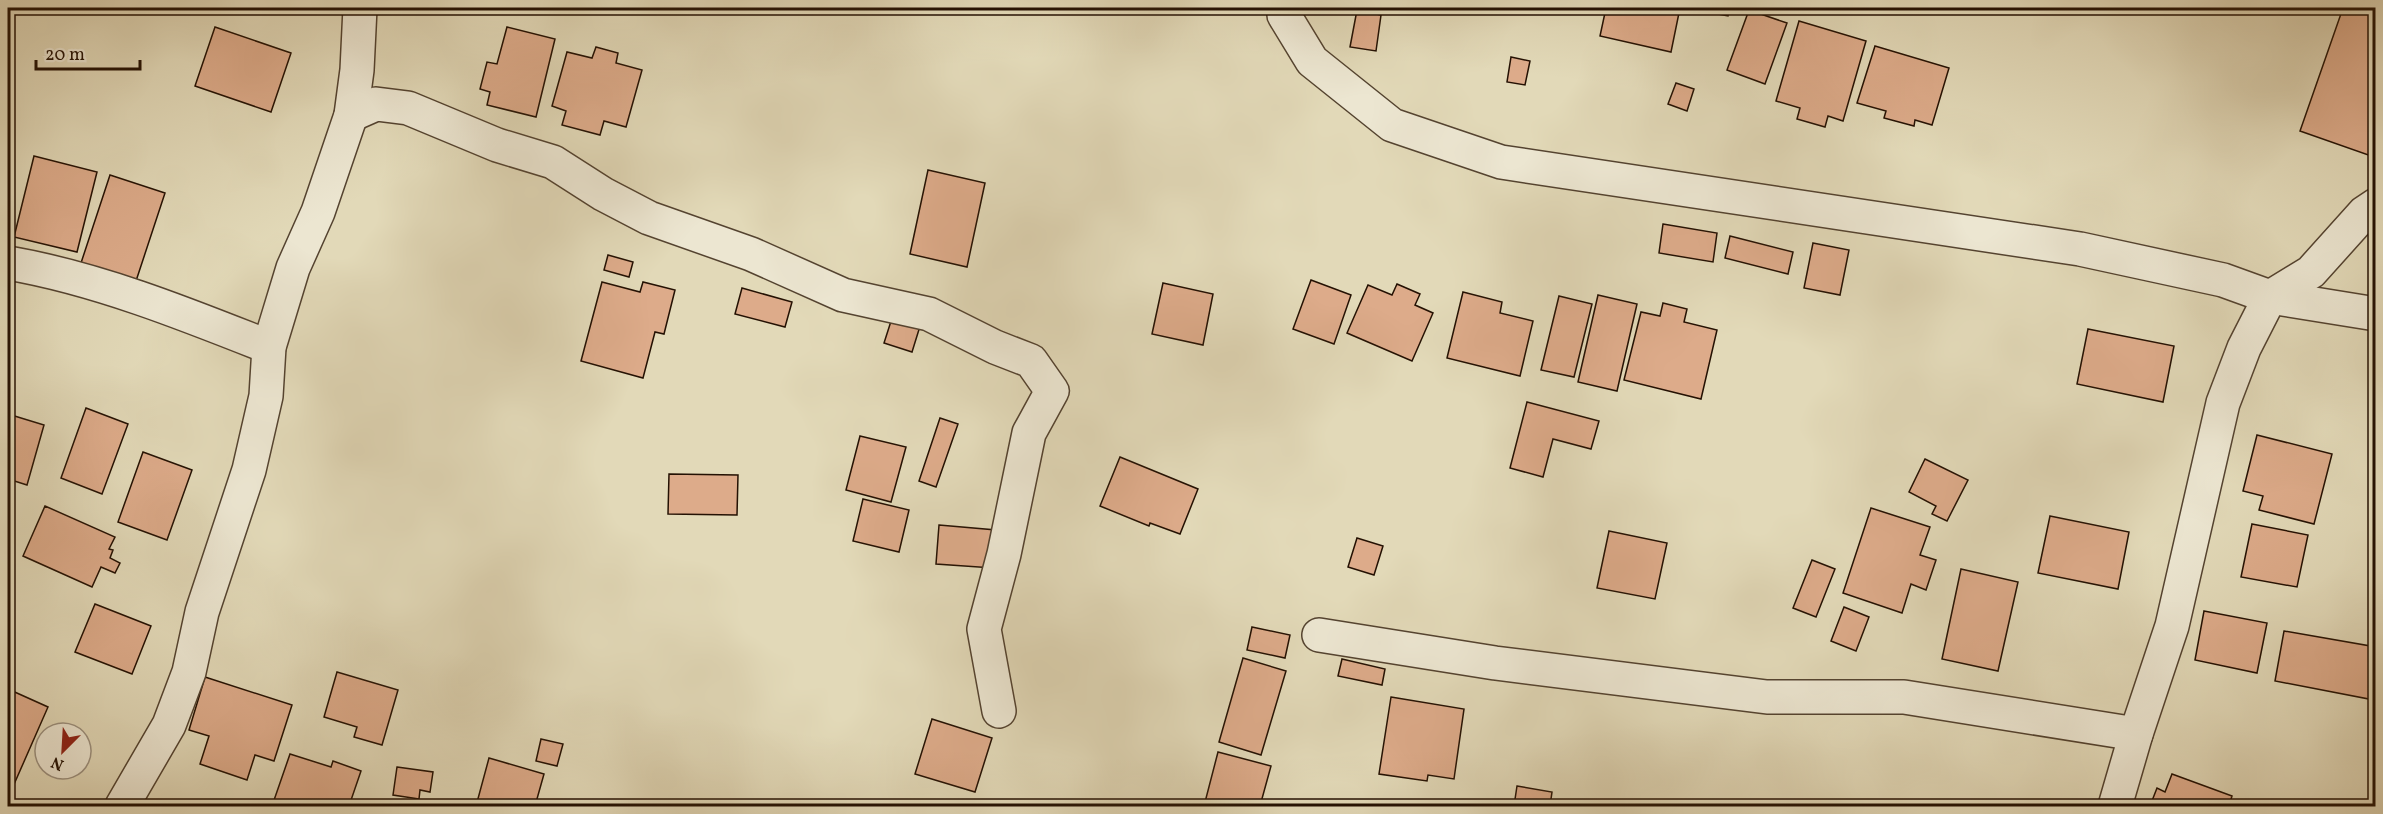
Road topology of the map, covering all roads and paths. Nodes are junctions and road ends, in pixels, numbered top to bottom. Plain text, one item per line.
1 (360, 8) edge
2 (1285, 8) edge
3 (351, 115) junction
4 (2376, 205) edge
5 (8, 263) edge
6 (2270, 297) junction
7 (2376, 314) edge
8 (269, 347) junction
9 (1319, 635) dead end
10 (999, 711) dead end
11 (2136, 734) junction
12 (122, 807) edge
13 (2115, 807) edge

1 - 3 street
2 - 6 street
3 - 8 street
3 - 10 street
4 - 6 street
5 - 8 street
6 - 7 street
6 - 11 street
8 - 12 street
9 - 11 street
11 - 13 street

